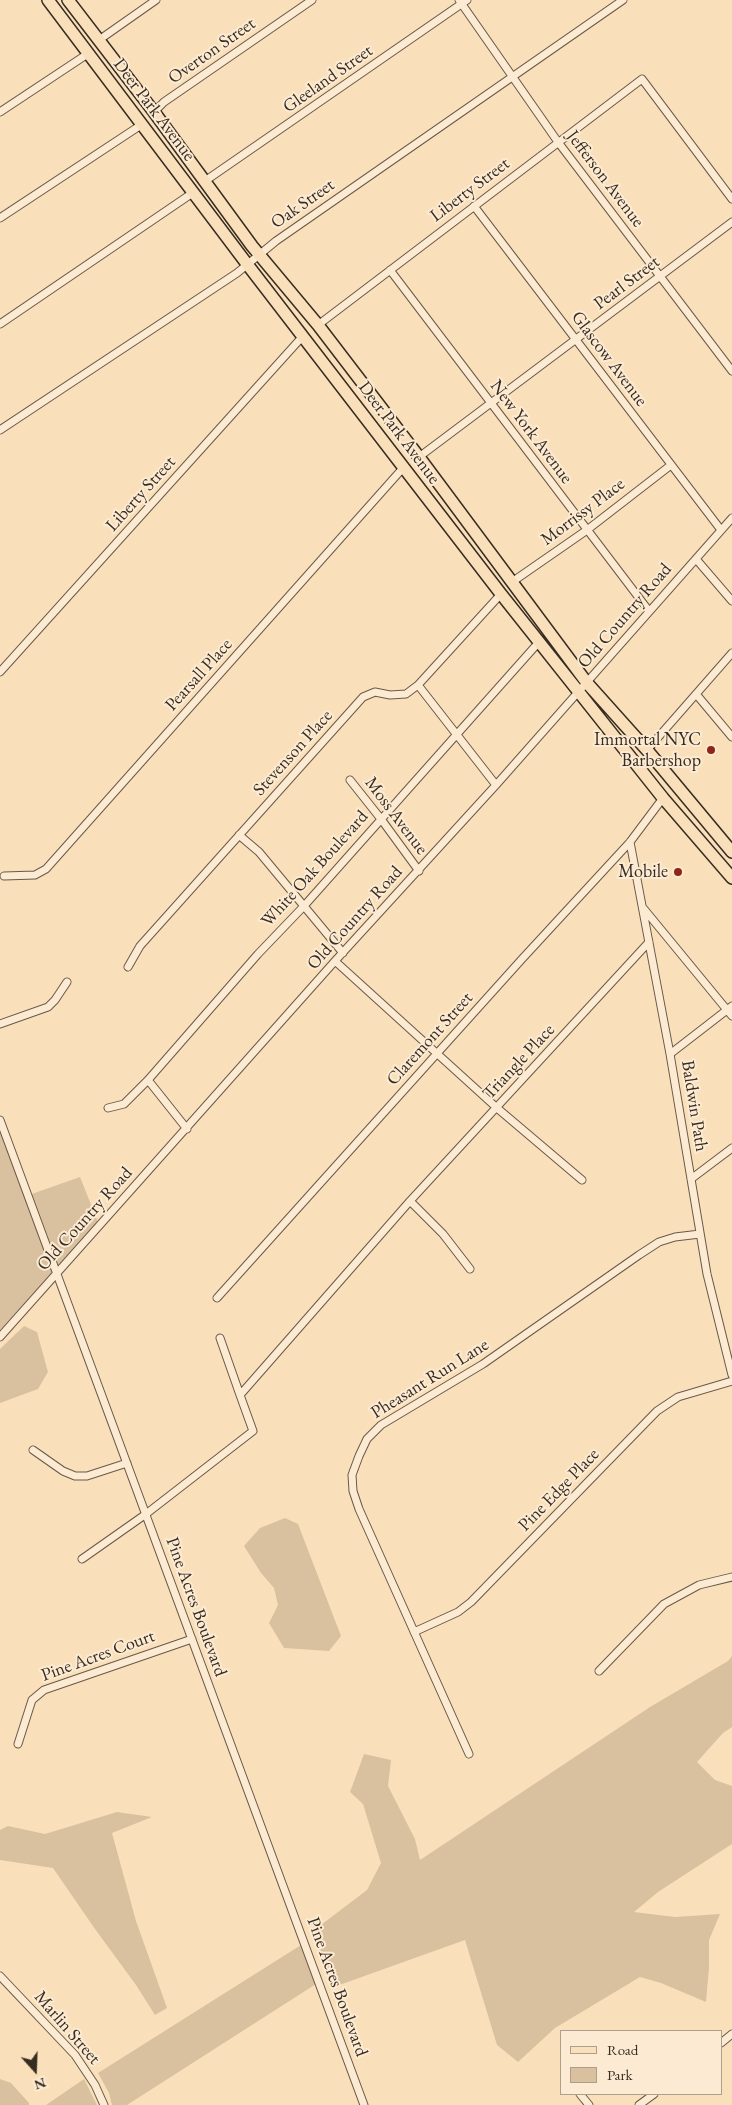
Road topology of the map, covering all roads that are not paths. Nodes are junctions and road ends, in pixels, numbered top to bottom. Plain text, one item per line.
1 (48, 0) edge
2 (68, 0) edge
3 (156, 0) edge
4 (312, 0) edge
5 (623, 0) edge
6 (463, 1) edge
7 (99, 40) junction
8 (89, 53) junction
9 (512, 76) junction
10 (0, 112) edge
11 (154, 112) junction
12 (142, 125) junction
13 (558, 142) junction
14 (205, 181) junction
15 (194, 192) junction
16 (732, 199) edge
17 (474, 206) junction
18 (0, 218) edge
19 (732, 222) edge
20 (259, 254) junction
21 (247, 264) junction
22 (390, 270) junction
23 (660, 277) junction
24 (0, 324) edge
25 (318, 326) junction
26 (303, 336) junction
27 (575, 340) junction
28 (732, 371) edge
29 (491, 404) junction
30 (0, 430) edge
31 (419, 457) junction
32 (670, 465) junction
33 (403, 468) junction
34 (732, 518) edge
35 (586, 530) junction
36 (721, 530) junction
37 (696, 559) junction
38 (512, 582) junction
39 (501, 594) junction
40 (732, 601) edge
41 (649, 611) junction
42 (539, 642) junction
43 (732, 654) edge
44 (0, 672) edge
45 (587, 683) junction
46 (418, 685) junction
47 (578, 692) junction
48 (696, 694) junction
49 (457, 733) junction
50 (732, 737) edge
51 (647, 750) junction
52 (350, 780) dead end
53 (496, 786) junction
54 (663, 798) junction
55 (381, 819) junction
56 (239, 835) junction
57 (630, 842) junction
58 (732, 852) edge
59 (418, 871) junction
60 (4, 876) dead end
61 (732, 878) edge
62 (304, 906) junction
63 (644, 908) junction
64 (649, 942) junction
65 (343, 953) junction
66 (335, 961) junction
67 (128, 967) dead end
68 (67, 982) dead end
69 (730, 1011) edge
70 (0, 1024) edge
71 (437, 1054) junction
72 (670, 1054) junction
73 (148, 1080) junction
74 (108, 1108) dead end
75 (497, 1108) junction
76 (0, 1120) edge
77 (187, 1129) junction
78 (731, 1152) edge
79 (690, 1179) junction
80 (582, 1180) dead end
81 (410, 1201) junction
82 (700, 1234) junction
83 (470, 1269) dead end
84 (58, 1272) junction
85 (217, 1298) dead end
86 (0, 1337) edge
87 (220, 1338) dead end
88 (732, 1375) edge
89 (732, 1381) edge
90 (240, 1395) junction
91 (33, 1450) dead end
92 (127, 1463) junction
93 (146, 1514) junction
94 (82, 1559) dead end
95 (732, 1577) edge
96 (414, 1632) junction
97 (192, 1638) junction
98 (599, 1671) dead end
99 (18, 1744) dead end
100 (469, 1754) dead end
101 (0, 1976) edge
102 (732, 2034) edge
103 (722, 2042) edge
104 (581, 2095) edge
105 (653, 2095) edge
106 (104, 2105) edge
107 (364, 2105) edge
108 (589, 2105) edge
109 (639, 2105) edge

1 - 8 main road, Deer Park Avenue
2 - 7 main road, Deer Park Avenue
3 - 7 street
4 - 11 street, Overton Street
5 - 9 street, Oak Street
6 - 9 street, Jefferson Avenue
6 - 14 street, Gleeland Street
7 - 11 main road, Deer Park Avenue
8 - 10 street
8 - 12 main road, Deer Park Avenue
9 - 13 street, Jefferson Avenue
9 - 20 street, Oak Street
11 - 14 main road, Deer Park Avenue
12 - 15 main road, Deer Park Avenue
12 - 18 street
13 - 16 street, Liberty Street
13 - 17 street, Liberty Street
13 - 23 street, Jefferson Avenue
14 - 20 main road, Deer Park Avenue
15 - 21 main road, Deer Park Avenue
15 - 24 street
17 - 22 street, Liberty Street
17 - 27 street, Glascow Avenue
19 - 23 street, Pearl Street
20 - 21 street, Oak Street
20 - 25 main road, Deer Park Avenue
21 - 26 main road, Deer Park Avenue
21 - 30 street, Oak Street
22 - 25 street, Liberty Street
22 - 29 street, New York Avenue
23 - 27 street, Pearl Street
23 - 28 street, Jefferson Avenue
25 - 31 main road, Deer Park Avenue
26 - 33 main road, Deer Park Avenue
26 - 44 street, Liberty Street
27 - 29 street, Pearl Street
27 - 32 street, Glascow Avenue
29 - 31 street, Pearl Street
29 - 35 street, New York Avenue
31 - 38 main road, Deer Park Avenue
32 - 35 street, Morrissy Place
32 - 36 street, Glascow Avenue
33 - 39 main road, Deer Park Avenue
33 - 60 street, Pearsall Place
34 - 36 street, Old Country Road
35 - 38 street, Morrissy Place
35 - 41 street, New York Avenue
36 - 37 street, Old Country Road
37 - 40 street
37 - 41 street, Old Country Road
38 - 45 main road, Deer Park Avenue
39 - 42 main road, Deer Park Avenue
39 - 46 street, Stevenson Place
41 - 45 street, Old Country Road
42 - 47 main road, Deer Park Avenue
42 - 49 street, White Oak Boulevard
43 - 48 street
45 - 47 street, Old Country Road
45 - 51 main road, Deer Park Avenue
46 - 49 street
46 - 56 street, Stevenson Place
47 - 53 street, Old Country Road
47 - 54 main road, Deer Park Avenue
48 - 50 street
48 - 51 street
49 - 53 street
49 - 55 street, White Oak Boulevard
51 - 58 main road, Deer Park Avenue
52 - 55 street, Moss Avenue
53 - 59 street, Old Country Road
54 - 57 street, Claremont Street
54 - 61 main road, Deer Park Avenue
55 - 59 street, Moss Avenue
55 - 62 street, White Oak Boulevard
56 - 62 street
56 - 67 street, Stevenson Place
57 - 63 street, Baldwin Path
57 - 71 street, Claremont Street
59 - 65 street, Old Country Road
62 - 65 street
62 - 73 street, White Oak Boulevard
63 - 64 street, Baldwin Path
63 - 69 street
64 - 72 street, Baldwin Path
64 - 75 street, Triangle Place
65 - 66 street, Old Country Road
66 - 71 street
66 - 77 street, Old Country Road
68 - 70 street
69 - 72 street
71 - 75 street
71 - 85 street, Claremont Street
72 - 79 street, Baldwin Path
73 - 74 street, White Oak Boulevard
73 - 77 street
75 - 80 street
75 - 81 street, Triangle Place
76 - 84 street, Pine Acres Boulevard
77 - 84 street, Old Country Road
78 - 79 street
79 - 82 street, Baldwin Path
81 - 83 street
81 - 90 street, Triangle Place
82 - 88 street, Baldwin Path
82 - 96 street, Pheasant Run Lane
84 - 86 street, Old Country Road
84 - 92 street, Pine Acres Boulevard
87 - 90 street
89 - 96 street, Pine Edge Place
90 - 93 street
91 - 92 street
92 - 93 street, Pine Acres Boulevard
93 - 94 street
93 - 97 street, Pine Acres Boulevard
95 - 98 street
96 - 100 street, Pheasant Run Lane
97 - 99 street, Pine Acres Court
97 - 107 street, Pine Acres Boulevard
101 - 106 street, Marlin Street
102 - 103 street
104 - 108 street
105 - 109 street

